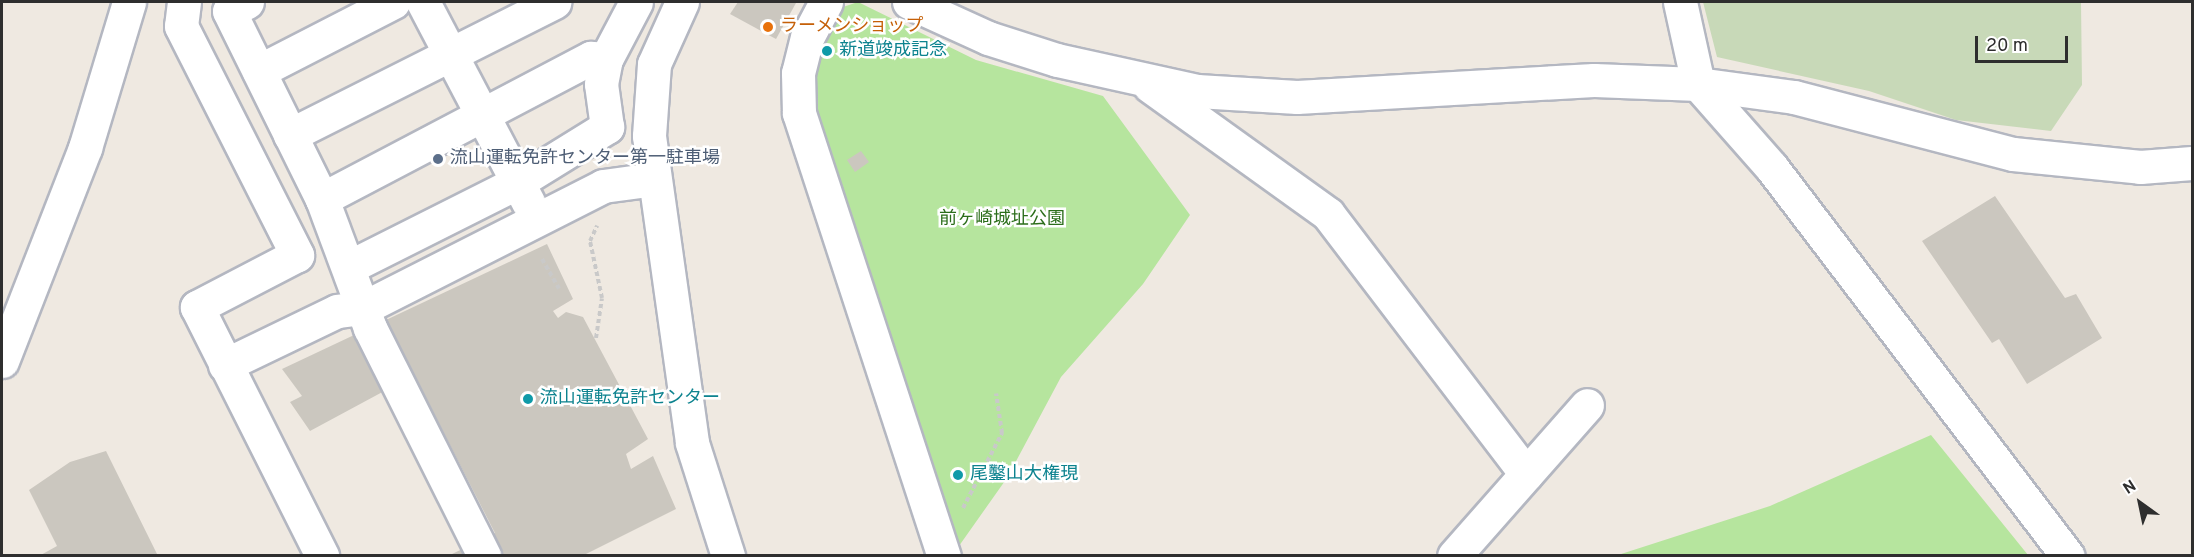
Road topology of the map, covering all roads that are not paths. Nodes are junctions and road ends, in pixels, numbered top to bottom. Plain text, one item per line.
1 (129, 2) edge
2 (184, 2) edge
3 (248, 2) edge
4 (393, 2) edge
5 (423, 2) edge
6 (554, 2) edge
7 (636, 2) edge
8 (682, 2) edge
9 (826, 2) edge
10 (909, 2) edge
11 (1680, 2) edge
12 (452, 56) junction
13 (606, 59) junction
14 (259, 71) junction
15 (1144, 81) junction
16 (1698, 84) junction
17 (484, 117) junction
18 (290, 135) junction
19 (2193, 163) edge
20 (654, 179) junction
21 (518, 182) junction
22 (322, 199) junction
23 (538, 219) junction
24 (351, 266) junction
25 (363, 308) junction
26 (2, 361) edge
27 (225, 365) junction
28 (1587, 405) dead end
29 (1526, 474) junction
30 (943, 552) edge
31 (322, 555) edge
32 (484, 555) edge
33 (728, 555) edge
34 (1454, 555) edge
35 (2068, 555) edge

1 - 26 street
2 - 27 street
3 - 14 street
4 - 14 street
5 - 12 street
6 - 12 street
7 - 13 street
8 - 20 street
9 - 30 street
10 - 15 street
11 - 16 street
12 - 17 street
12 - 18 street
13 - 17 street
13 - 21 street
14 - 18 street
15 - 16 street
15 - 29 street
16 - 19 street
16 - 35 street
17 - 21 street
17 - 22 street
18 - 22 street
20 - 23 street
20 - 33 street
21 - 23 street
21 - 24 street
22 - 24 street
23 - 25 street
24 - 25 street
25 - 27 street
25 - 32 street
27 - 31 street
28 - 29 street
29 - 34 street

